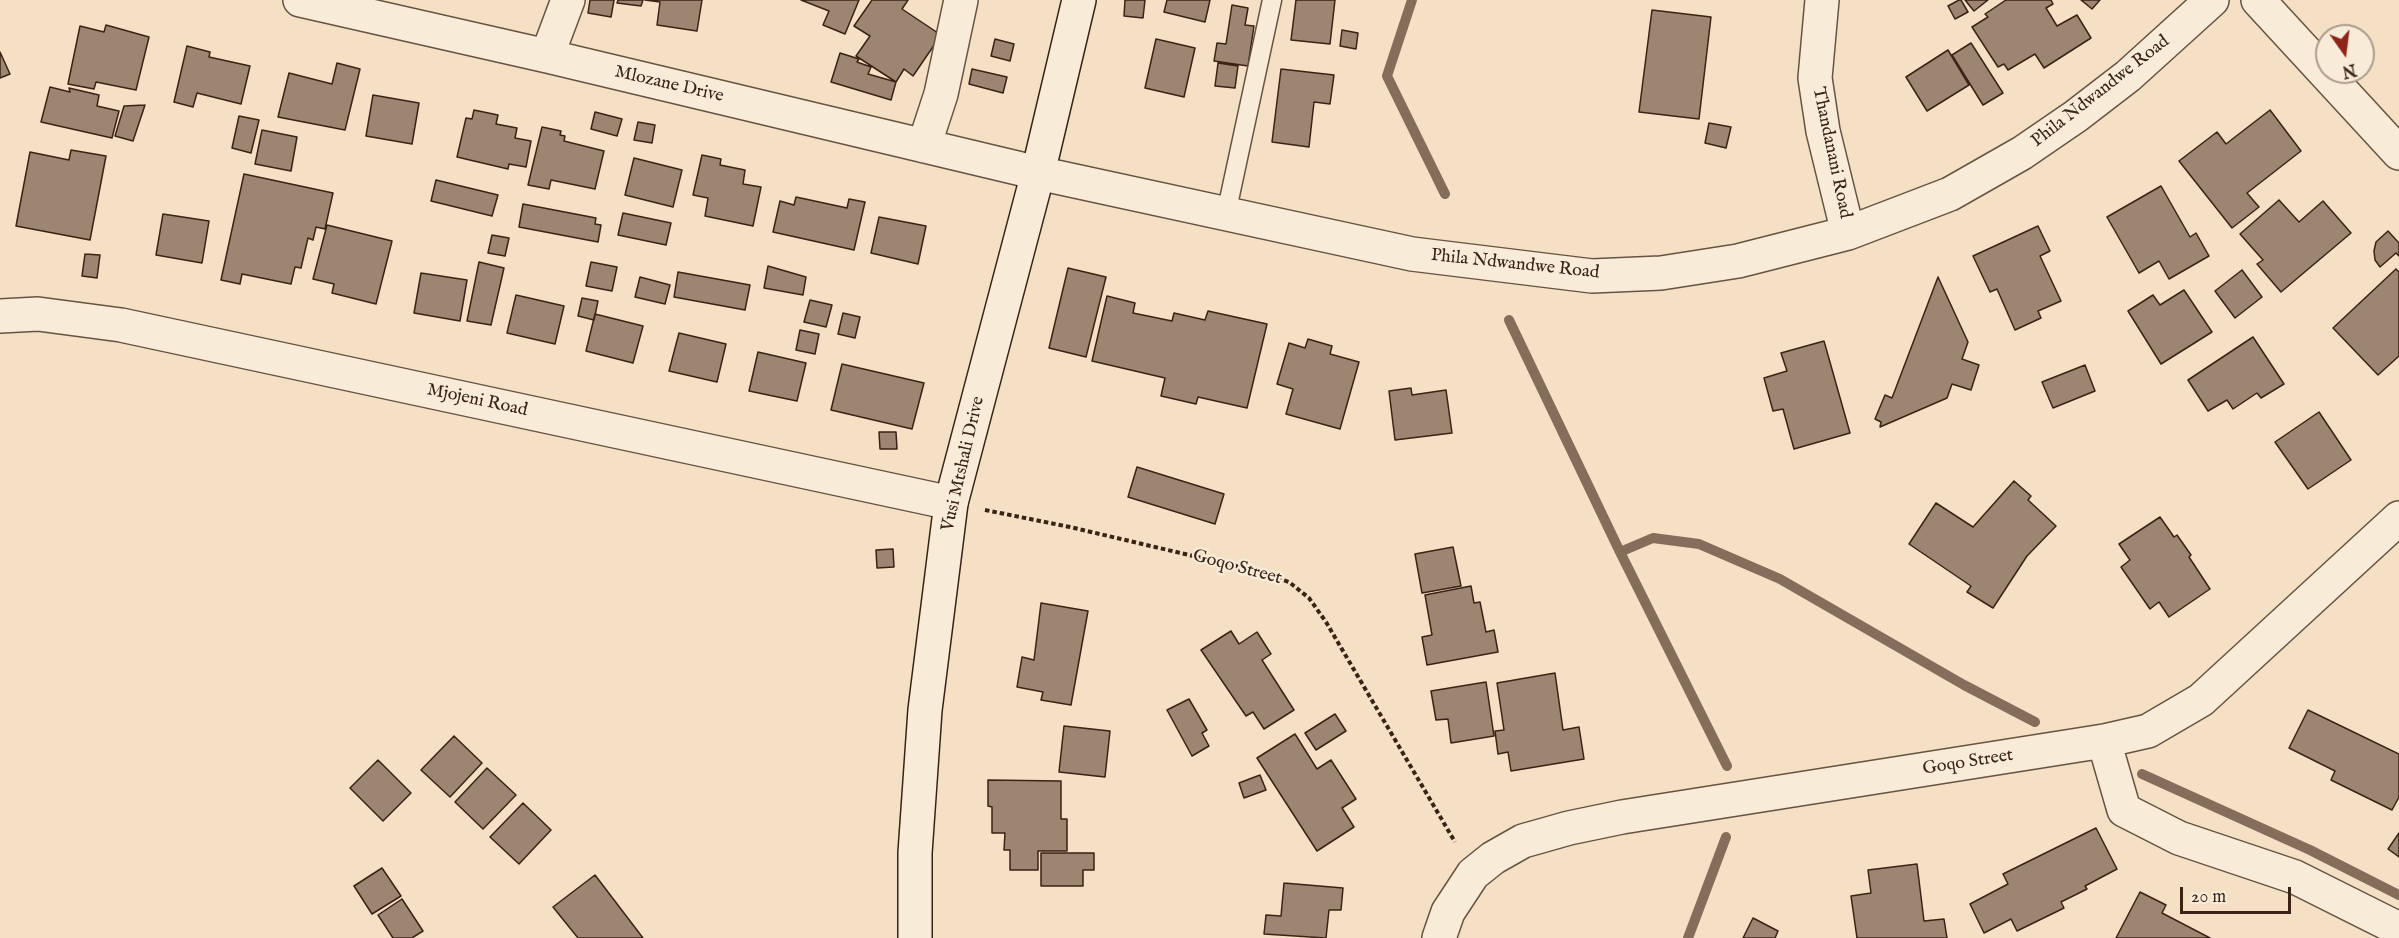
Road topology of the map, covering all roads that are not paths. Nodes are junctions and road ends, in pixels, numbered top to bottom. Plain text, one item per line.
1 (300, 0) edge
2 (568, 0) edge
3 (961, 0) edge
4 (1079, 0) edge
5 (1272, 0) edge
6 (1822, 0) edge
7 (2212, 0) edge
8 (2258, 0) edge
9 (370, 7) edge
10 (546, 56) junction
11 (924, 146) junction
12 (2399, 153) edge
13 (1038, 173) junction
14 (1226, 214) junction
15 (1848, 234) junction
16 (0, 316) edge
17 (951, 503) junction
18 (2399, 518) edge
19 (2104, 741) junction
20 (2399, 929) edge
21 (915, 938) edge
22 (1439, 938) edge

1 - 9 street, Mlozane Drive
2 - 10 street
3 - 11 street
4 - 13 street, Vusi Mtshali Drive
5 - 14 lane
6 - 15 street, Thandanani Road
7 - 15 street, Phila Ndwandwe Road
8 - 12 street
9 - 10 street, Mlozane Drive
10 - 11 street, Mlozane Drive
11 - 13 street, Mlozane Drive
13 - 14 street, Phila Ndwandwe Road
13 - 17 street, Vusi Mtshali Drive
14 - 15 street, Phila Ndwandwe Road
16 - 17 street, Mjojeni Road
17 - 21 street, Vusi Mtshali Drive
18 - 19 street, Goqo Street
19 - 20 street
19 - 22 street, Goqo Street

